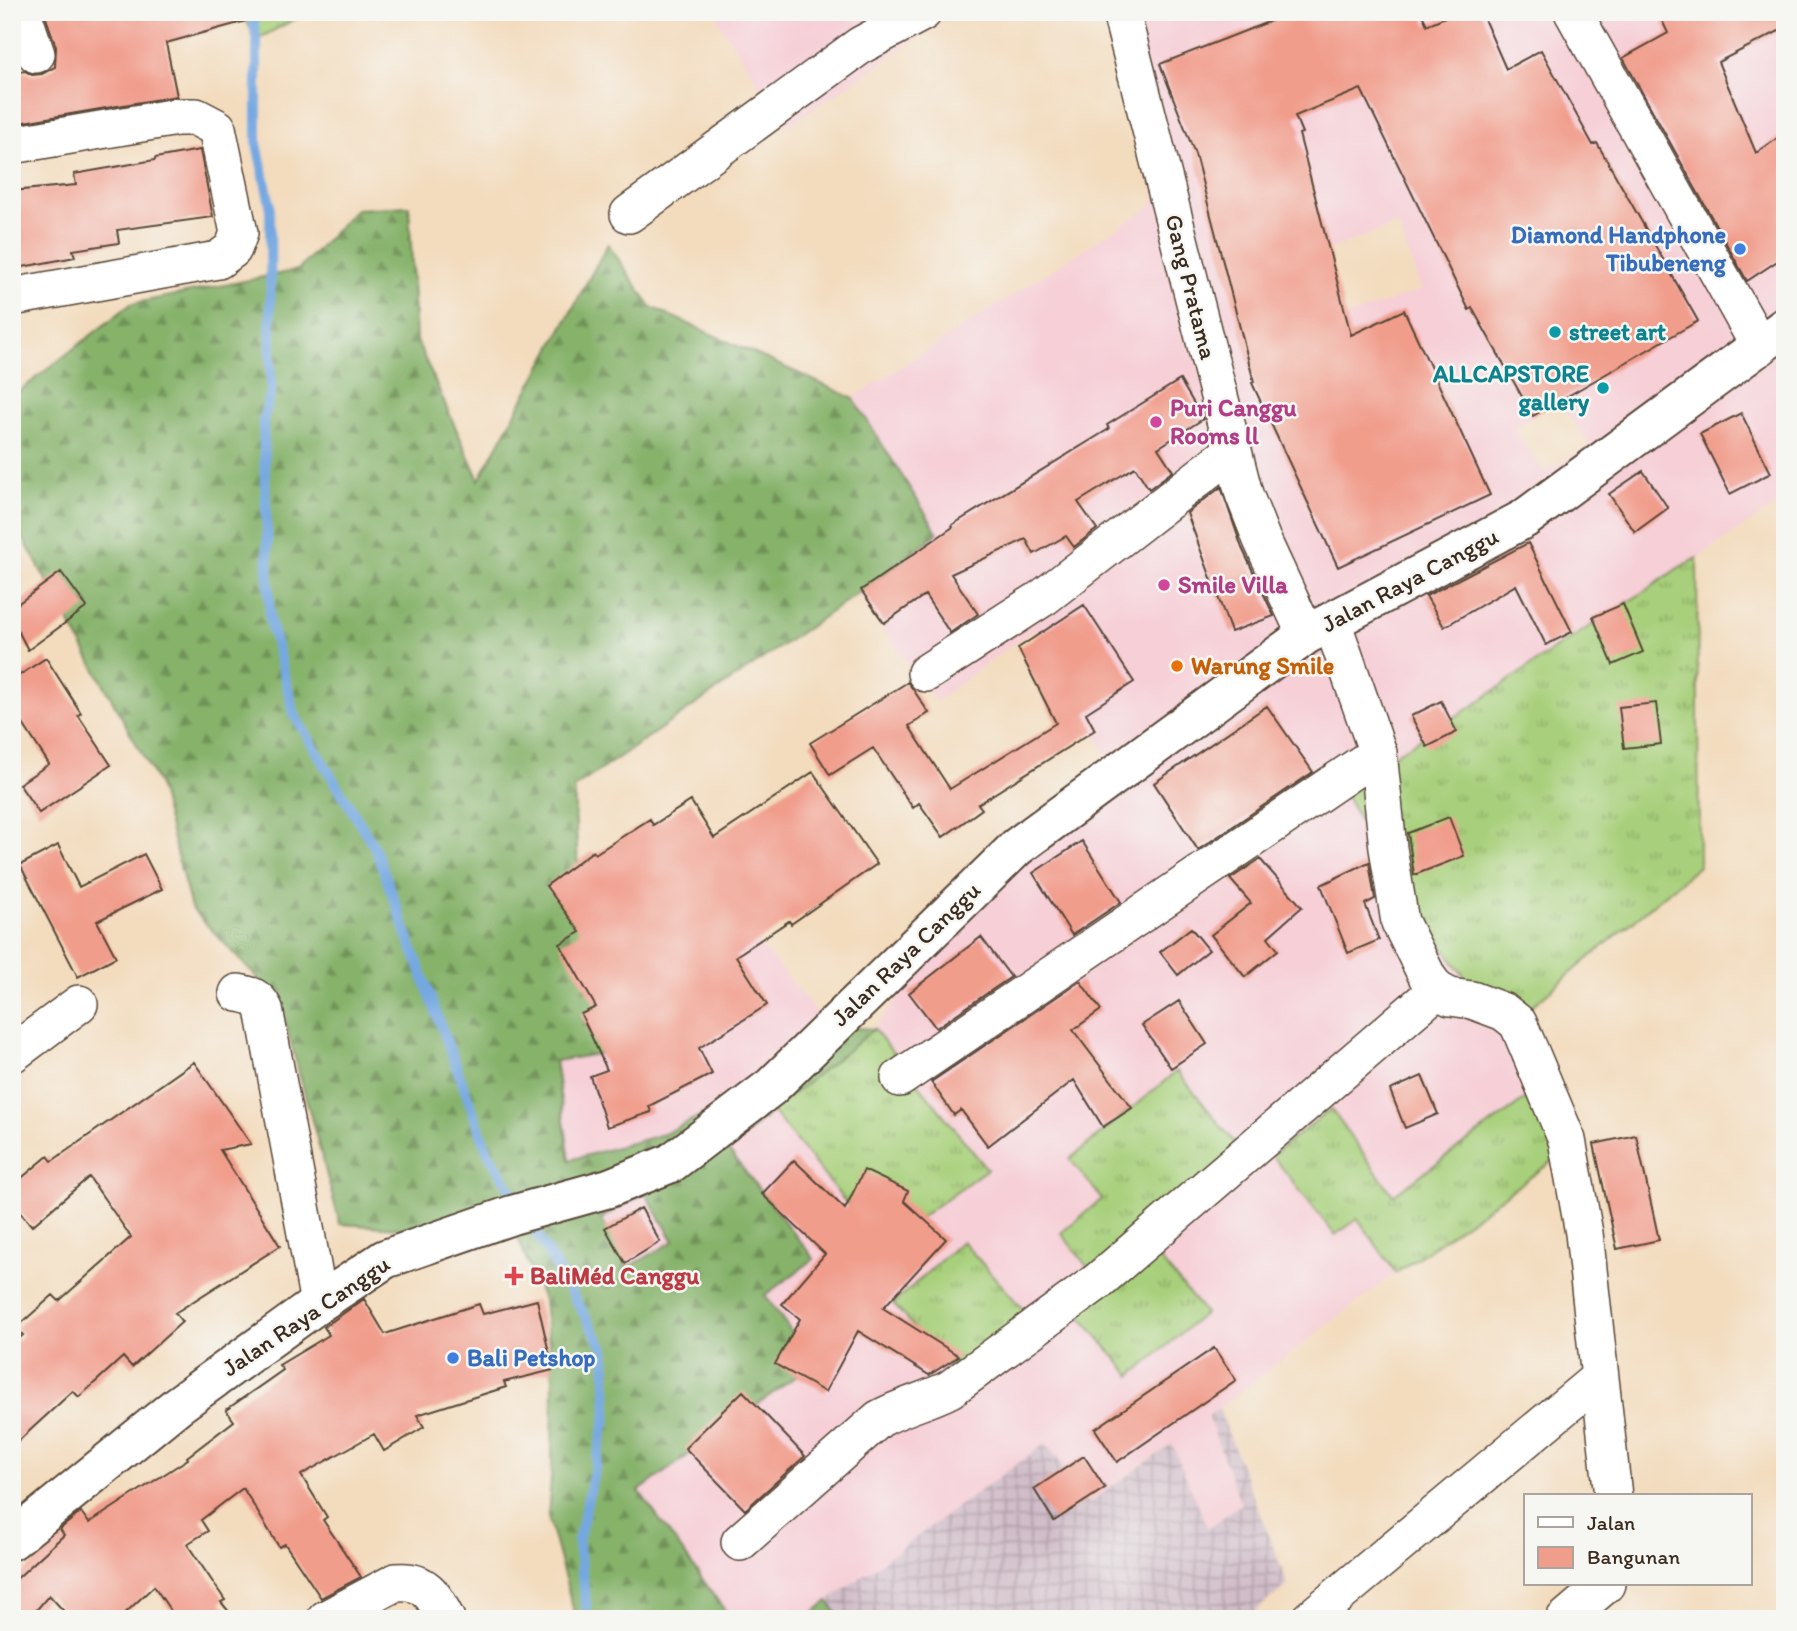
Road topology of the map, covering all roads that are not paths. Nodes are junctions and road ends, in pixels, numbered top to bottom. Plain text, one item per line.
1 (22, 12) edge
2 (923, 12) edge
3 (1121, 12) edge
4 (1573, 12) edge
5 (36, 54) dead end
6 (12, 145) edge
7 (629, 214) dead end
8 (12, 297) edge
9 (1772, 337) edge
10 (1233, 451) junction
11 (1319, 629) junction
12 (926, 673) dead end
13 (1378, 753) junction
14 (1437, 990) junction
15 (239, 993) dead end
16 (79, 1004) dead end
17 (12, 1054) edge
18 (900, 1079) dead end
19 (319, 1303) junction
20 (1599, 1378) junction
21 (1613, 1494) edge
22 (12, 1540) edge
23 (740, 1542) dead end
24 (1604, 1586) edge
25 (326, 1619) edge
26 (446, 1619) edge
27 (1310, 1619) edge
28 (1565, 1619) edge

1 - 5 street
2 - 7 street
3 - 10 street, Gang Pratama
4 - 9 street
6 - 8 street
9 - 11 main road, Jalan Raya Canggu
10 - 11 street, Gang Pratama
10 - 12 street
11 - 13 street, Gang Pratama
11 - 19 main road, Jalan Raya Canggu
13 - 14 street, Gang Pratama
13 - 18 street
14 - 20 street
14 - 23 street
15 - 19 street
16 - 17 street
19 - 22 main road, Jalan Raya Canggu
20 - 21 street
20 - 27 street
24 - 28 street
25 - 26 street

